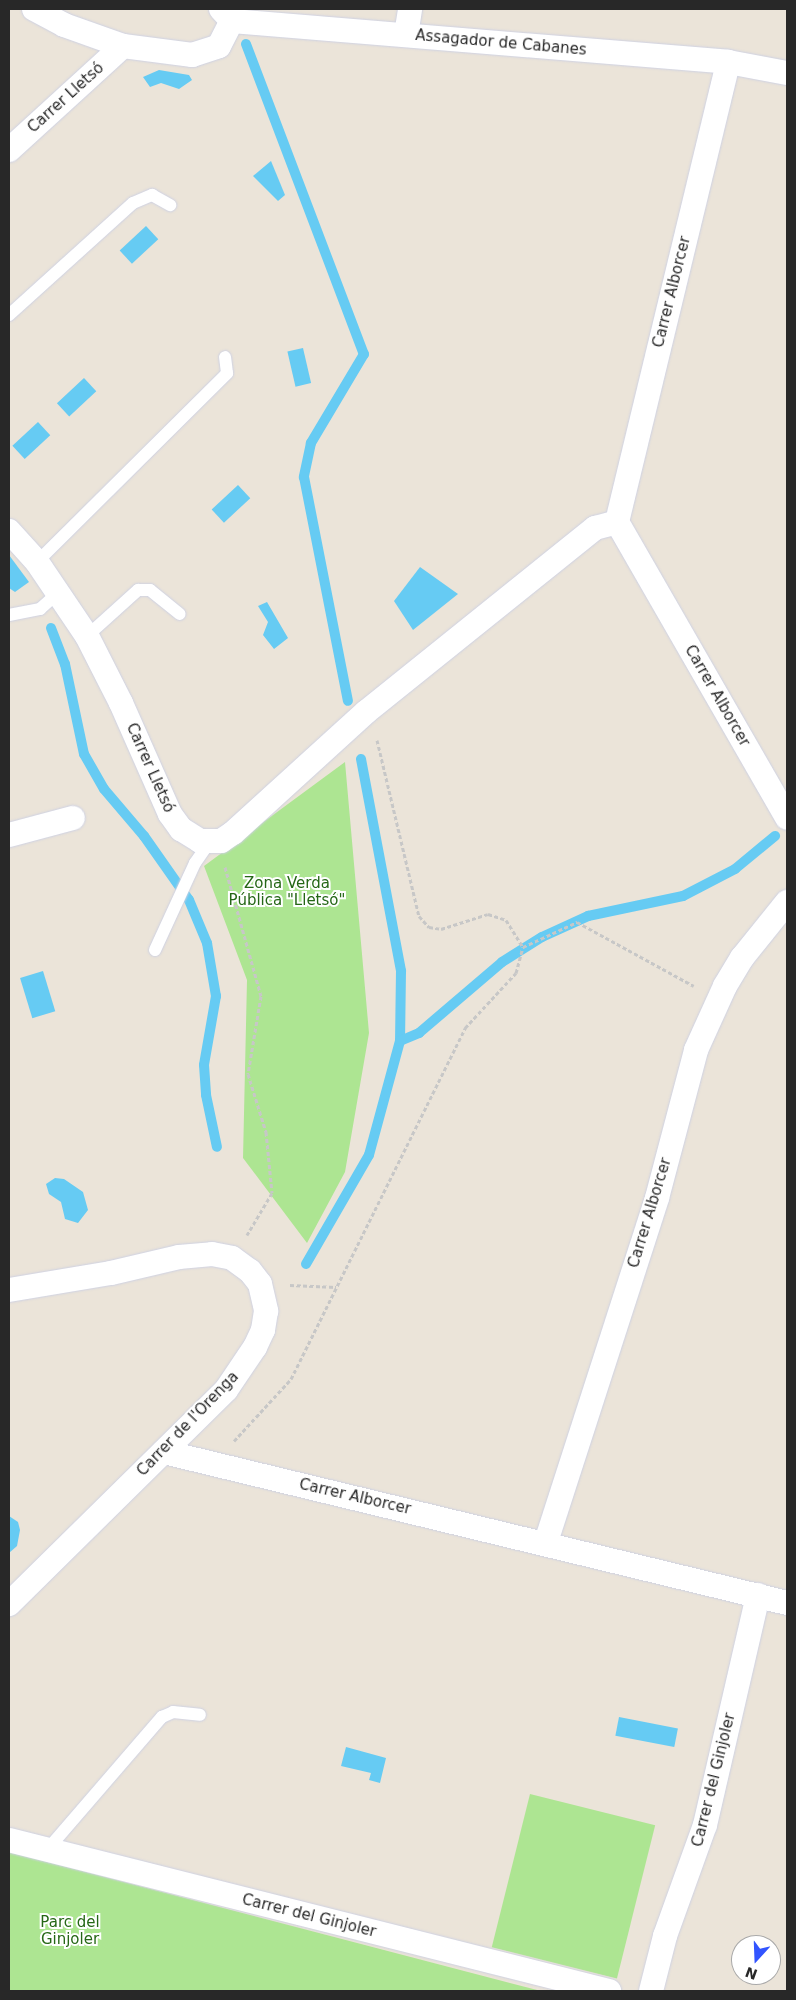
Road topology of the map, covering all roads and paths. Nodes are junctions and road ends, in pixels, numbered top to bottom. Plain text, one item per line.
1 (34, 9) edge
2 (410, 9) edge
3 (226, 15) edge
4 (406, 36) junction
5 (123, 46) junction
6 (728, 62) junction
7 (787, 73) edge
8 (9, 150) edge
9 (170, 205) dead end
10 (9, 315) edge
11 (225, 357) dead end
12 (617, 522) junction
13 (9, 531) edge
14 (37, 562) junction
15 (58, 593) junction
16 (180, 614) dead end
17 (9, 615) edge
18 (87, 636) junction
19 (366, 712) junction
20 (786, 811) edge
21 (72, 818) dead end
22 (9, 835) edge
23 (209, 843) junction
24 (787, 902) edge
25 (523, 947) junction
26 (155, 950) dead end
27 (718, 999) junction
28 (232, 1258) junction
29 (260, 1284) junction
30 (336, 1287) junction
31 (9, 1290) edge
32 (164, 1452) junction
33 (213, 1464) junction
34 (546, 1542) junction
35 (758, 1595) junction
36 (787, 1603) edge
37 (9, 1604) edge
38 (200, 1715) dead end
39 (9, 1840) edge
40 (48, 1850) junction
41 (608, 1991) edge
42 (651, 1991) edge

1 - 5 street
2 - 4 street
3 - 4 street, Assagador de Cabanes
3 - 5 street
4 - 6 street, Assagador de Cabanes
5 - 8 street, Carrer Lletsó
6 - 7 street, Assagador de Cabanes
6 - 12 street, Carrer Alborcer
9 - 10 lane
11 - 14 lane
12 - 19 street
12 - 20 street, Carrer Alborcer
13 - 14 street, Carrer Lletsó
14 - 15 street, Carrer Lletsó
15 - 17 lane
15 - 18 street, Carrer Lletsó
16 - 18 lane
18 - 23 street, Carrer Lletsó
19 - 23 street
19 - 25 path
21 - 22 street
23 - 26 lane
23 - 28 path
24 - 27 street, Carrer Alborcer
25 - 27 path
25 - 30 path
27 - 34 street, Carrer Alborcer
28 - 29 street
28 - 31 street
29 - 30 path
29 - 32 street, Carrer de l'Orenga
30 - 33 path
32 - 33 street, Carrer Alborcer
32 - 37 street, Carrer de l'Orenga
33 - 34 street, Carrer Alborcer
34 - 35 street, Carrer Alborcer
35 - 36 street, Carrer Alborcer
35 - 42 street, Carrer del Ginjoler
38 - 40 lane
39 - 40 street, Carrer del Ginjoler
40 - 41 street, Carrer del Ginjoler

